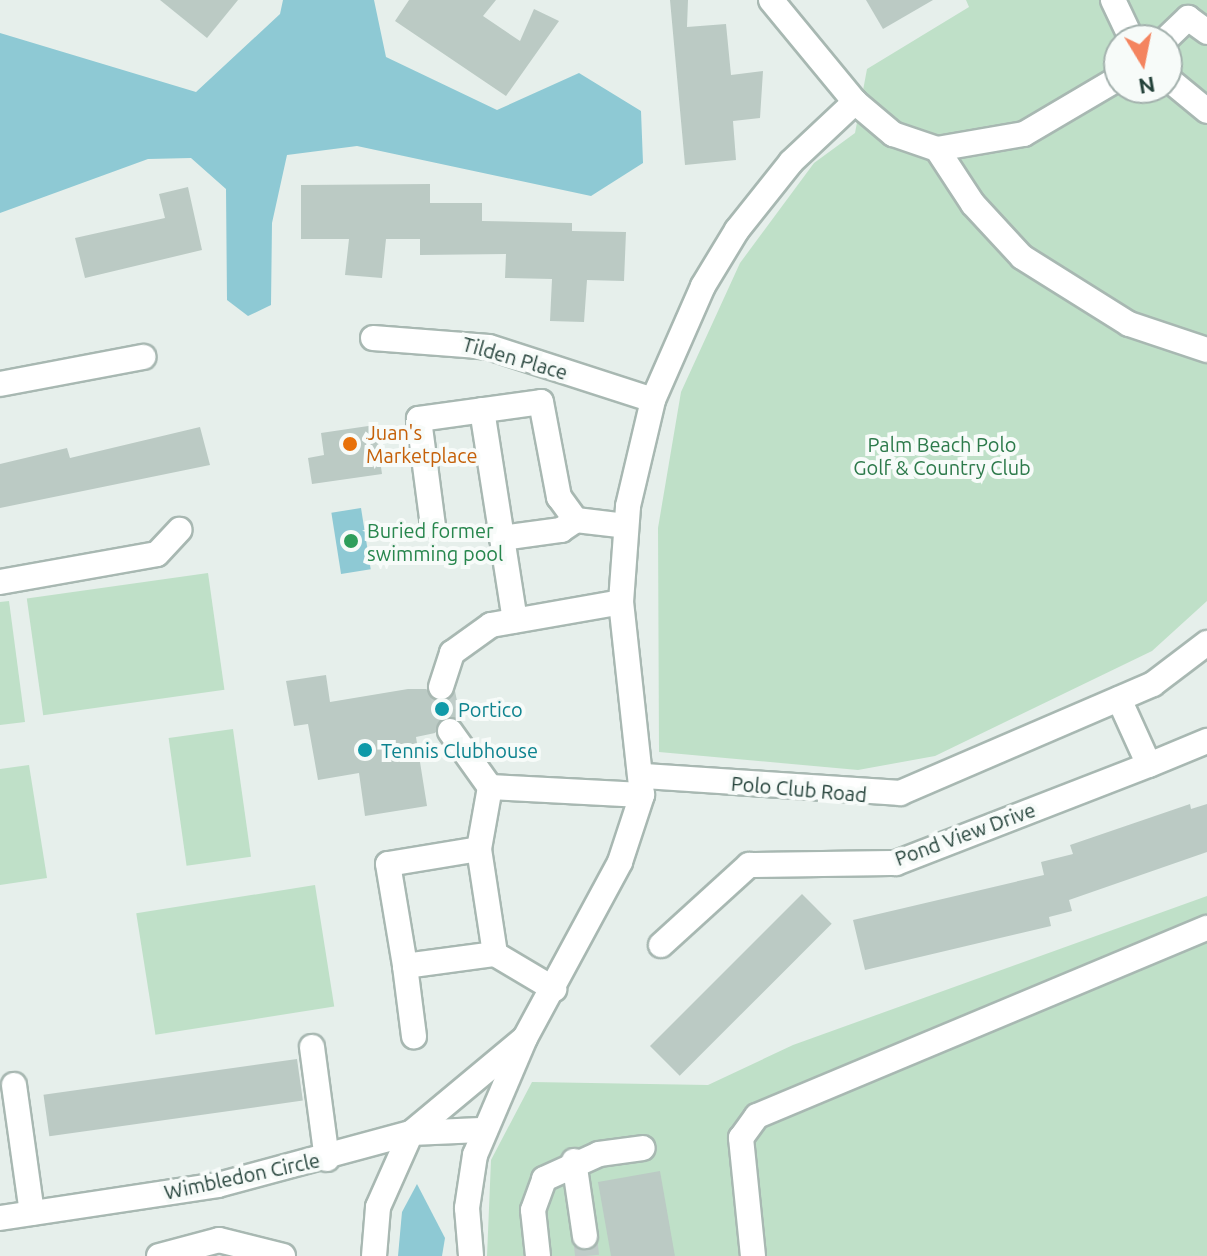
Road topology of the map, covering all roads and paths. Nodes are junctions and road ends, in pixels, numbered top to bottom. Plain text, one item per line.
1 (771, 0) edge
2 (1113, 0) edge
3 (1124, 24) edge
4 (1182, 24) edge
5 (1207, 32) edge
6 (1103, 87) edge
7 (1183, 91) edge
8 (855, 102) junction
9 (1207, 111) edge
10 (937, 149) junction
11 (373, 338) dead end
12 (1207, 350) edge
13 (143, 357) dead end
14 (0, 384) edge
15 (653, 400) junction
16 (482, 410) junction
17 (576, 520) junction
18 (433, 526) dead end
19 (626, 526) junction
20 (179, 530) dead end
21 (502, 538) junction
22 (0, 582) edge
23 (621, 602) junction
24 (515, 620) junction
25 (1207, 643) edge
26 (441, 687) tunnel mouth
27 (1119, 699) junction
28 (450, 731) tunnel mouth
29 (1207, 741) edge
30 (1149, 765) junction
31 (643, 785) junction
32 (490, 787) junction
33 (479, 849) junction
34 (1207, 928) edge
35 (661, 945) dead end
36 (495, 954) junction
37 (405, 966) junction
38 (554, 989) junction
39 (414, 1036) dead end
40 (525, 1038) junction
41 (312, 1047) dead end
42 (14, 1085) dead end
43 (481, 1130) junction
44 (411, 1133) junction
45 (643, 1148) dead end
46 (327, 1159) junction
47 (574, 1161) junction
48 (32, 1213) junction
49 (0, 1218) edge
50 (585, 1236) tunnel mouth
51 (159, 1256) edge
52 (283, 1256) edge
53 (374, 1256) edge
54 (471, 1256) edge
55 (538, 1256) edge
56 (753, 1256) edge

1 - 8 street
2 - 3 street
4 - 5 street
6 - 10 street
7 - 9 street
8 - 10 street
8 - 15 street
10 - 12 street
11 - 15 street, Tilden Place
13 - 14 street
15 - 19 street
16 - 17 street
16 - 18 street
16 - 21 street
17 - 19 street
17 - 21 street
19 - 23 street
20 - 22 street
21 - 24 street
23 - 24 street
23 - 31 street
24 - 26 street
25 - 27 street, Polo Club Road
27 - 30 street
27 - 31 street, Polo Club Road
28 - 32 street
29 - 30 street, Pond View Drive
30 - 35 street, Pond View Drive
31 - 32 street, Polo Club Road
31 - 38 street
32 - 33 street
33 - 36 street
33 - 37 street
34 - 56 street
36 - 37 street
36 - 38 street
37 - 39 street
38 - 40 street
40 - 43 street
40 - 44 street
41 - 46 street
42 - 48 street
43 - 44 street, Wimbledon Circle
43 - 54 street
44 - 46 street, Wimbledon Circle
44 - 53 street
45 - 47 street
46 - 48 street, Wimbledon Circle
47 - 50 street
47 - 55 street
48 - 49 street, Wimbledon Circle
51 - 52 street

